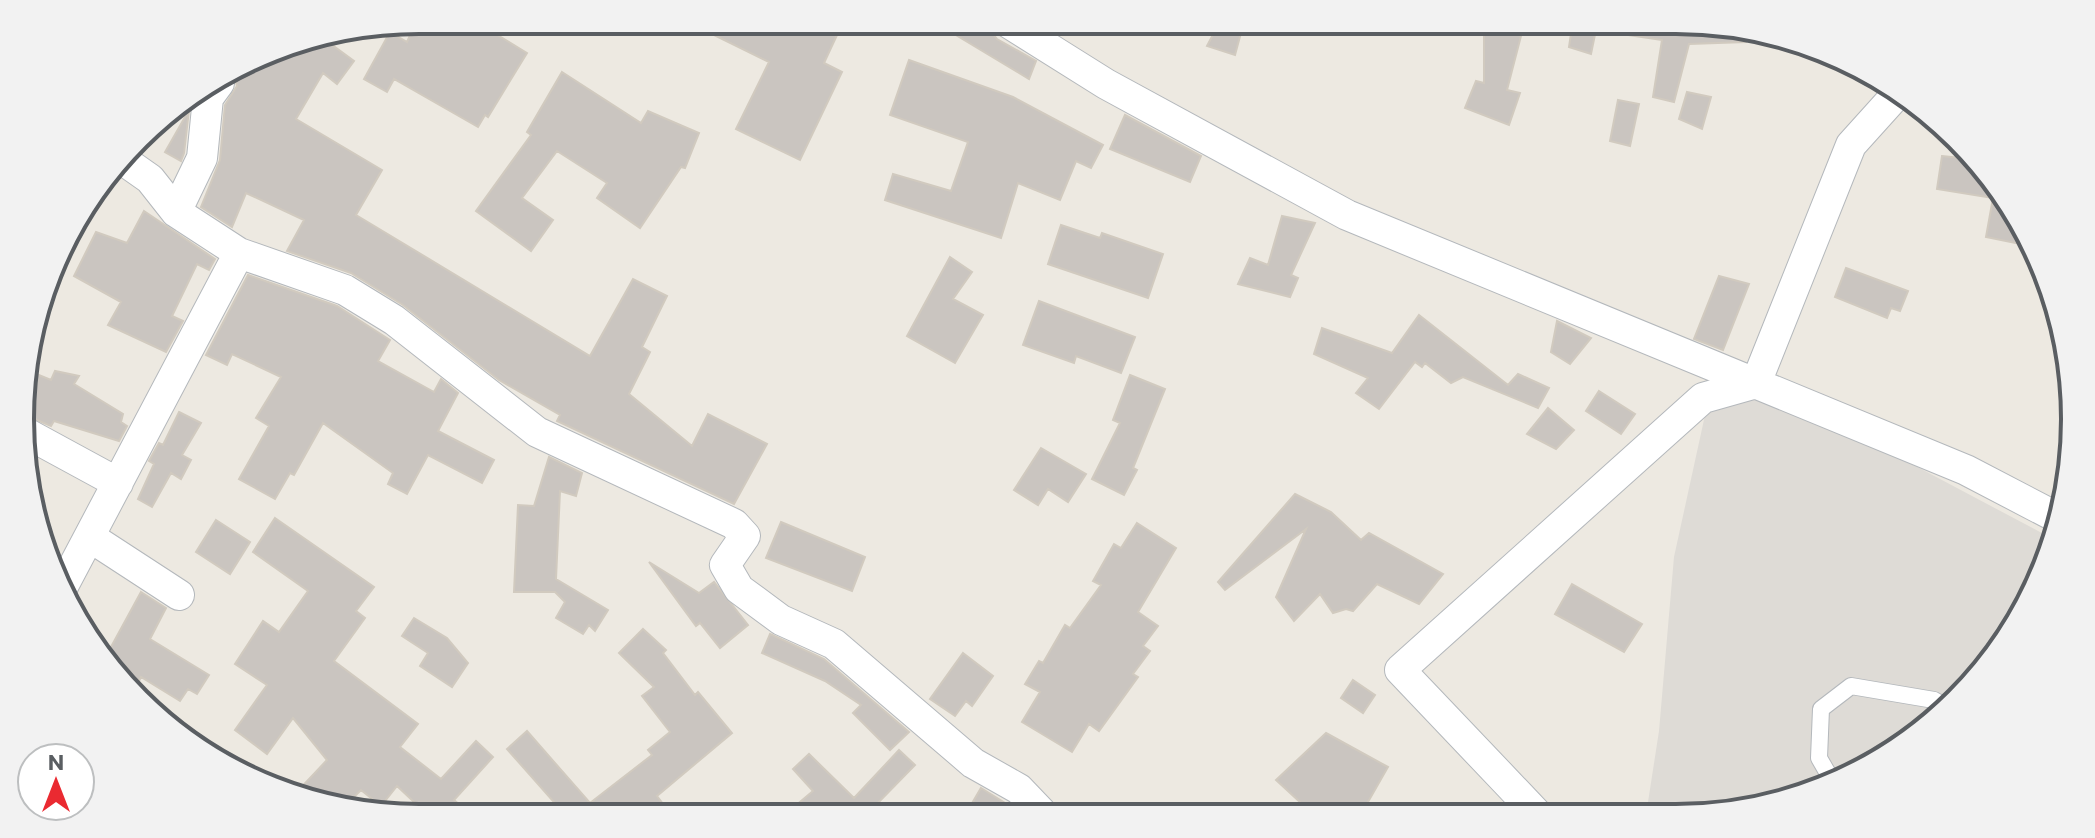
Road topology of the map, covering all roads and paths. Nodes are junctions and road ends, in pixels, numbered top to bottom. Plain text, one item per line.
1 (1026, 34) edge
2 (209, 96) edge
3 (1891, 100) edge
4 (130, 165) edge
5 (176, 212) junction
6 (239, 253) junction
7 (1756, 383) junction
8 (35, 438) edge
9 (118, 483) junction
10 (2049, 513) edge
11 (90, 537) junction
12 (68, 577) edge
13 (179, 595) dead end
14 (1937, 702) edge
15 (1828, 773) edge
16 (1033, 804) edge
17 (1528, 804) edge

1 - 7 street
2 - 5 street
3 - 7 street
4 - 5 street
5 - 6 street
6 - 9 street
6 - 16 street
7 - 10 street
7 - 17 street
8 - 9 street
9 - 11 street
11 - 12 street
11 - 13 street
14 - 15 lane

